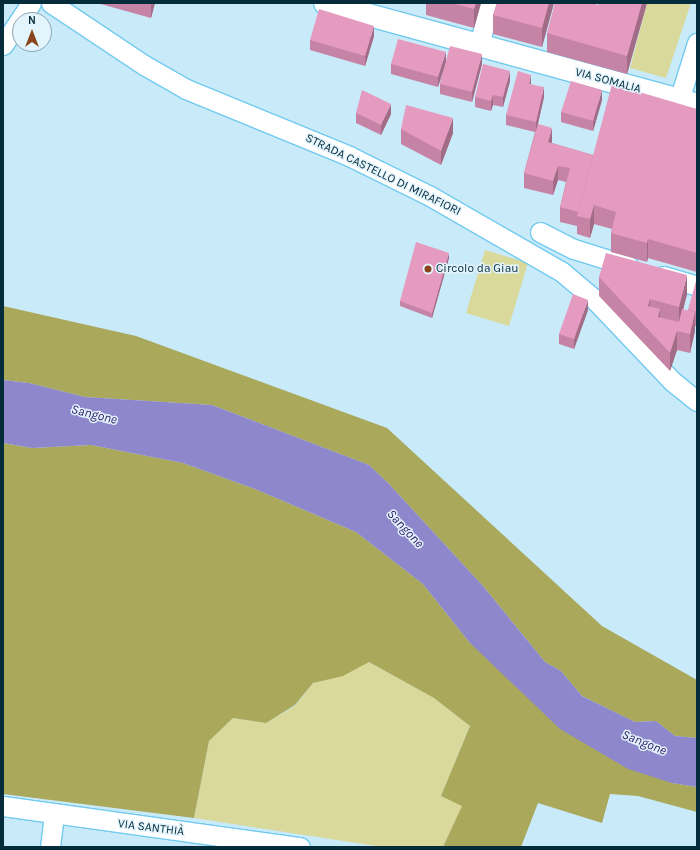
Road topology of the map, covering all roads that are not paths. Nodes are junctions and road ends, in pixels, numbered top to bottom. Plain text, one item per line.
1 (31, 3) edge
2 (51, 3) edge
3 (325, 3) edge
4 (490, 3) edge
5 (697, 43) edge
6 (479, 45) junction
7 (3, 46) edge
8 (688, 103) edge
9 (540, 232) dead end
10 (697, 286) edge
11 (697, 401) edge
12 (3, 806) edge
13 (54, 815) junction
14 (50, 847) edge
15 (300, 847) edge

1 - 7 street
2 - 11 street, STRADA CASTELLO DI MIRAFIORI
3 - 6 street, VIA SOMALIA
4 - 6 street
5 - 8 street, VIA SOMALIA
6 - 8 street, VIA SOMALIA
9 - 10 street
12 - 13 street, VIA SANTHIÀ
13 - 14 street
13 - 15 street, VIA SANTHIÀ

